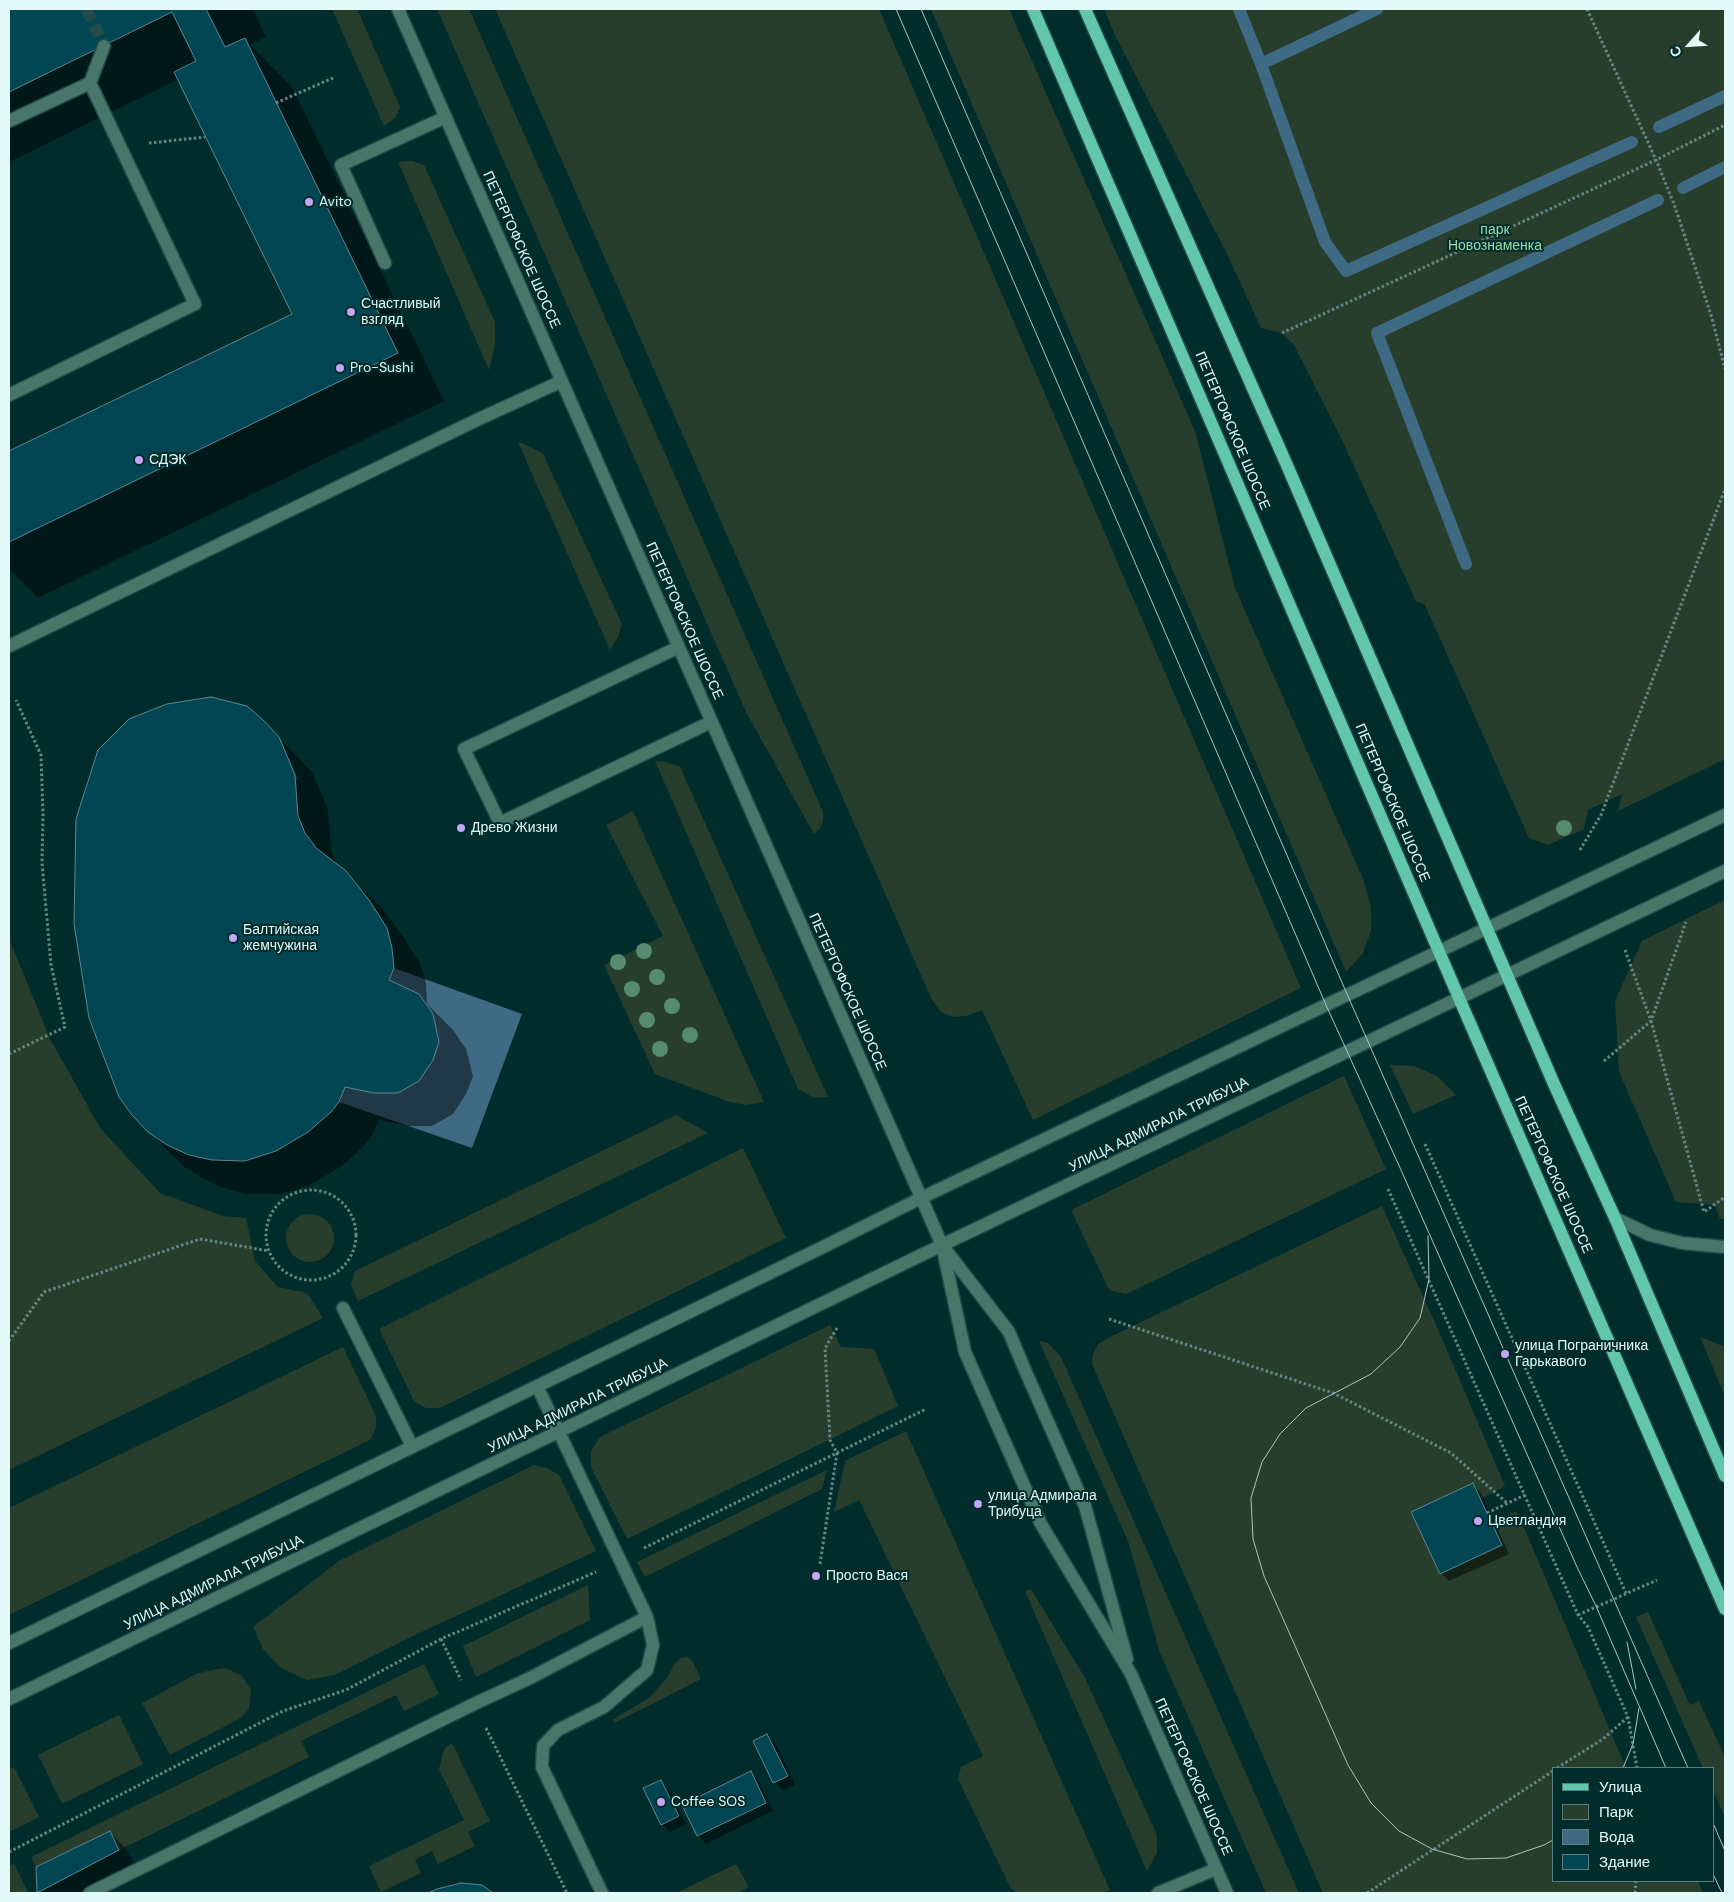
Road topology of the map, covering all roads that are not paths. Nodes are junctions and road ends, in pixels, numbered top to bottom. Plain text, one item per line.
1 (398, 9) edge
2 (1033, 9) edge
3 (1085, 9) edge
4 (104, 46) dead end
5 (90, 83) junction
6 (446, 117) junction
7 (9, 121) edge
8 (385, 263) dead end
9 (562, 381) junction
10 (9, 395) edge
11 (9, 646) edge
12 (679, 648) junction
13 (712, 722) junction
14 (1725, 815) edge
15 (1725, 870) edge
16 (1487, 928) junction
17 (1439, 951) junction
18 (1507, 975) junction
19 (1459, 998) junction
20 (921, 1198) junction
21 (1615, 1218) junction
22 (942, 1245) junction
23 (1725, 1248) edge
24 (343, 1308) dead end
25 (537, 1386) junction
26 (559, 1432) junction
27 (412, 1446) junction
28 (1725, 1476) edge
29 (1725, 1609) edge
30 (648, 1618) junction
31 (9, 1643) edge
32 (1131, 1674) junction
33 (9, 1699) edge
34 (1216, 1869) junction
35 (90, 1893) edge
36 (602, 1893) edge
37 (1158, 1893) edge
38 (1227, 1893) edge

1 - 6 street, ПЕТЕРГОФСКОЕ ШОССЕ
2 - 17 main road, ПЕТЕРГОФСКОЕ ШОССЕ
3 - 16 main road
4 - 5 street
5 - 7 street
5 - 10 street
6 - 8 street
6 - 9 street, ПЕТЕРГОФСКОЕ ШОССЕ
9 - 11 street
9 - 12 street, ПЕТЕРГОФСКОЕ ШОССЕ
12 - 13 street, ПЕТЕРГОФСКОЕ ШОССЕ
12 - 13 street
13 - 20 street, ПЕТЕРГОФСКОЕ ШОССЕ
14 - 16 street
15 - 18 street
16 - 17 street
16 - 18 main road
17 - 19 main road, ПЕТЕРГОФСКОЕ ШОССЕ
17 - 20 street
18 - 19 street
18 - 21 main road
19 - 22 street, УЛИЦА АДМИРАЛА ТРИБУЦА
19 - 29 main road, ПЕТЕРГОФСКОЕ ШОССЕ
20 - 22 street, ПЕТЕРГОФСКОЕ ШОССЕ
20 - 25 street
21 - 23 street
21 - 28 main road
22 - 26 street, УЛИЦА АДМИРАЛА ТРИБУЦА
22 - 32 street, ПЕТЕРГОФСКОЕ ШОССЕ
22 - 32 street, ПЕТЕРГОФСКОЕ ШОССЕ
24 - 27 street
25 - 26 street
25 - 27 street
26 - 30 street
26 - 33 street, УЛИЦА АДМИРАЛА ТРИБУЦА
27 - 31 street
30 - 35 street
30 - 36 street
32 - 34 street, ПЕТЕРГОФСКОЕ ШОССЕ
34 - 37 street
34 - 38 street, ПЕТЕРГОФСКОЕ ШОССЕ

